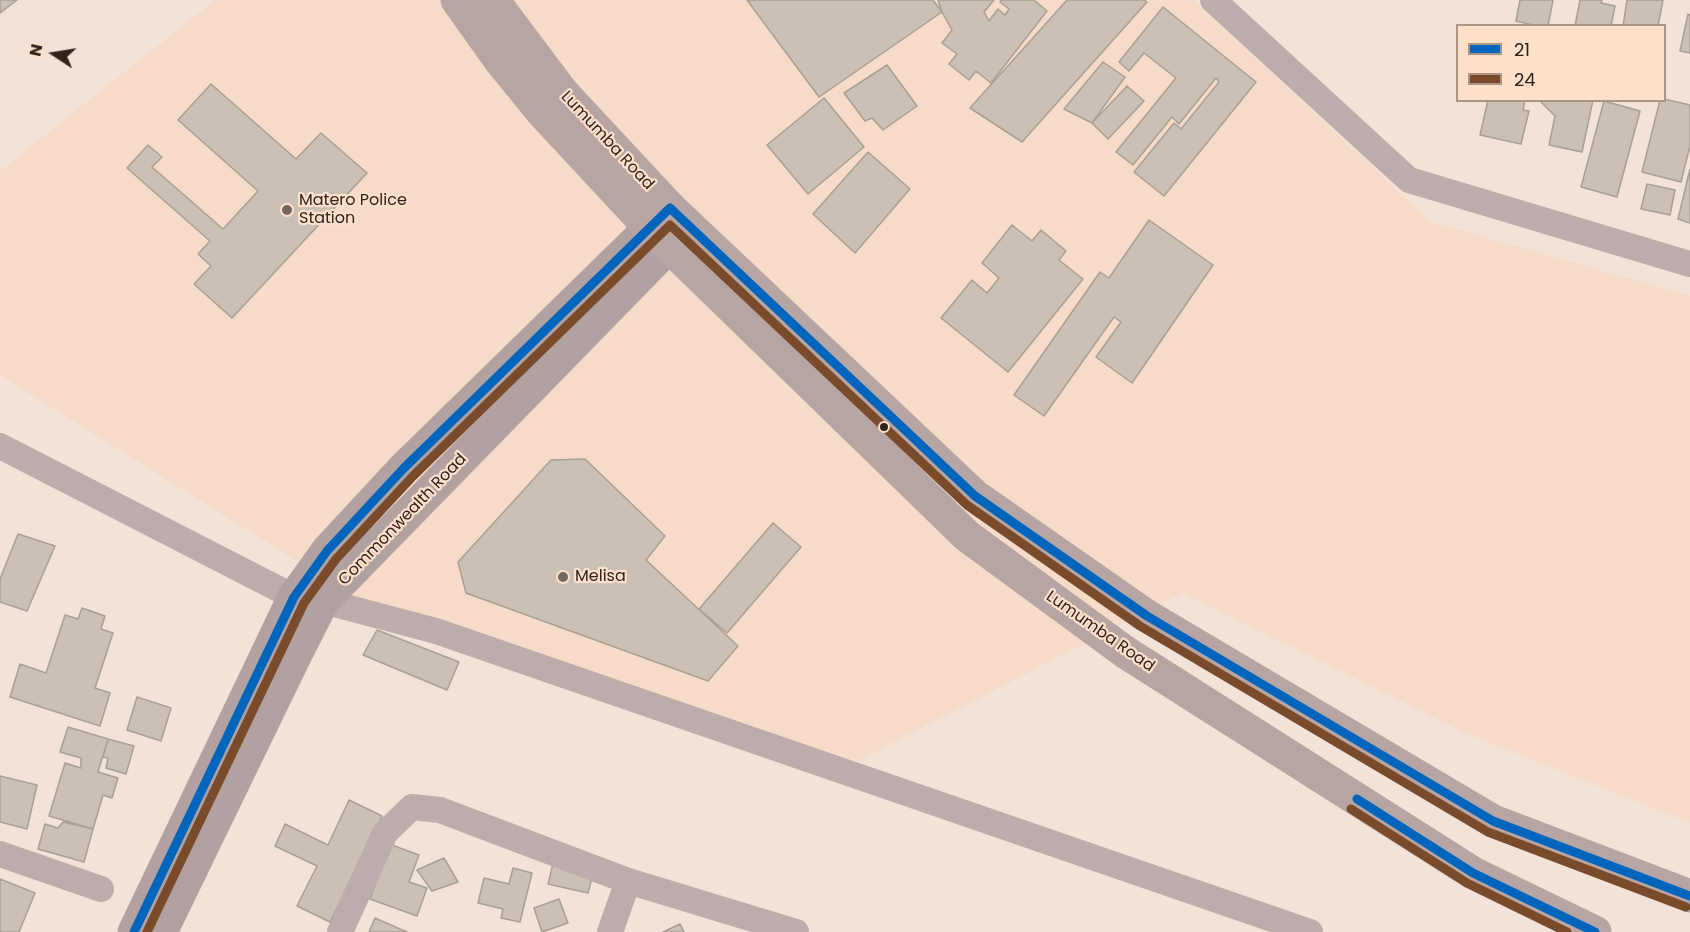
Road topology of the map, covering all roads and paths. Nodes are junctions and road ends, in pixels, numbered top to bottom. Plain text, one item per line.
1 (457, 0) edge
2 (493, 0) edge
3 (1213, 0) edge
4 (670, 227) junction
5 (1690, 264) edge
6 (0, 446) edge
7 (309, 599) junction
8 (0, 854) edge
9 (628, 881) junction
10 (101, 889) dead end
11 (1690, 896) edge
12 (134, 932) edge
13 (161, 932) edge
14 (340, 932) edge
15 (610, 932) edge
16 (796, 932) edge
17 (1310, 932) edge
18 (1595, 932) edge

1 - 4 main road, Lumumba Road
2 - 4 main road, Lumumba Road
3 - 5 street
4 - 7 main road, Commonwealth Road
4 - 11 main road, Lumumba Road
4 - 18 main road, Lumumba Road
6 - 7 street
7 - 12 main road, Commonwealth Road
7 - 13 main road, Commonwealth Road
7 - 17 street
8 - 10 street
9 - 14 street
9 - 15 street
9 - 16 street

